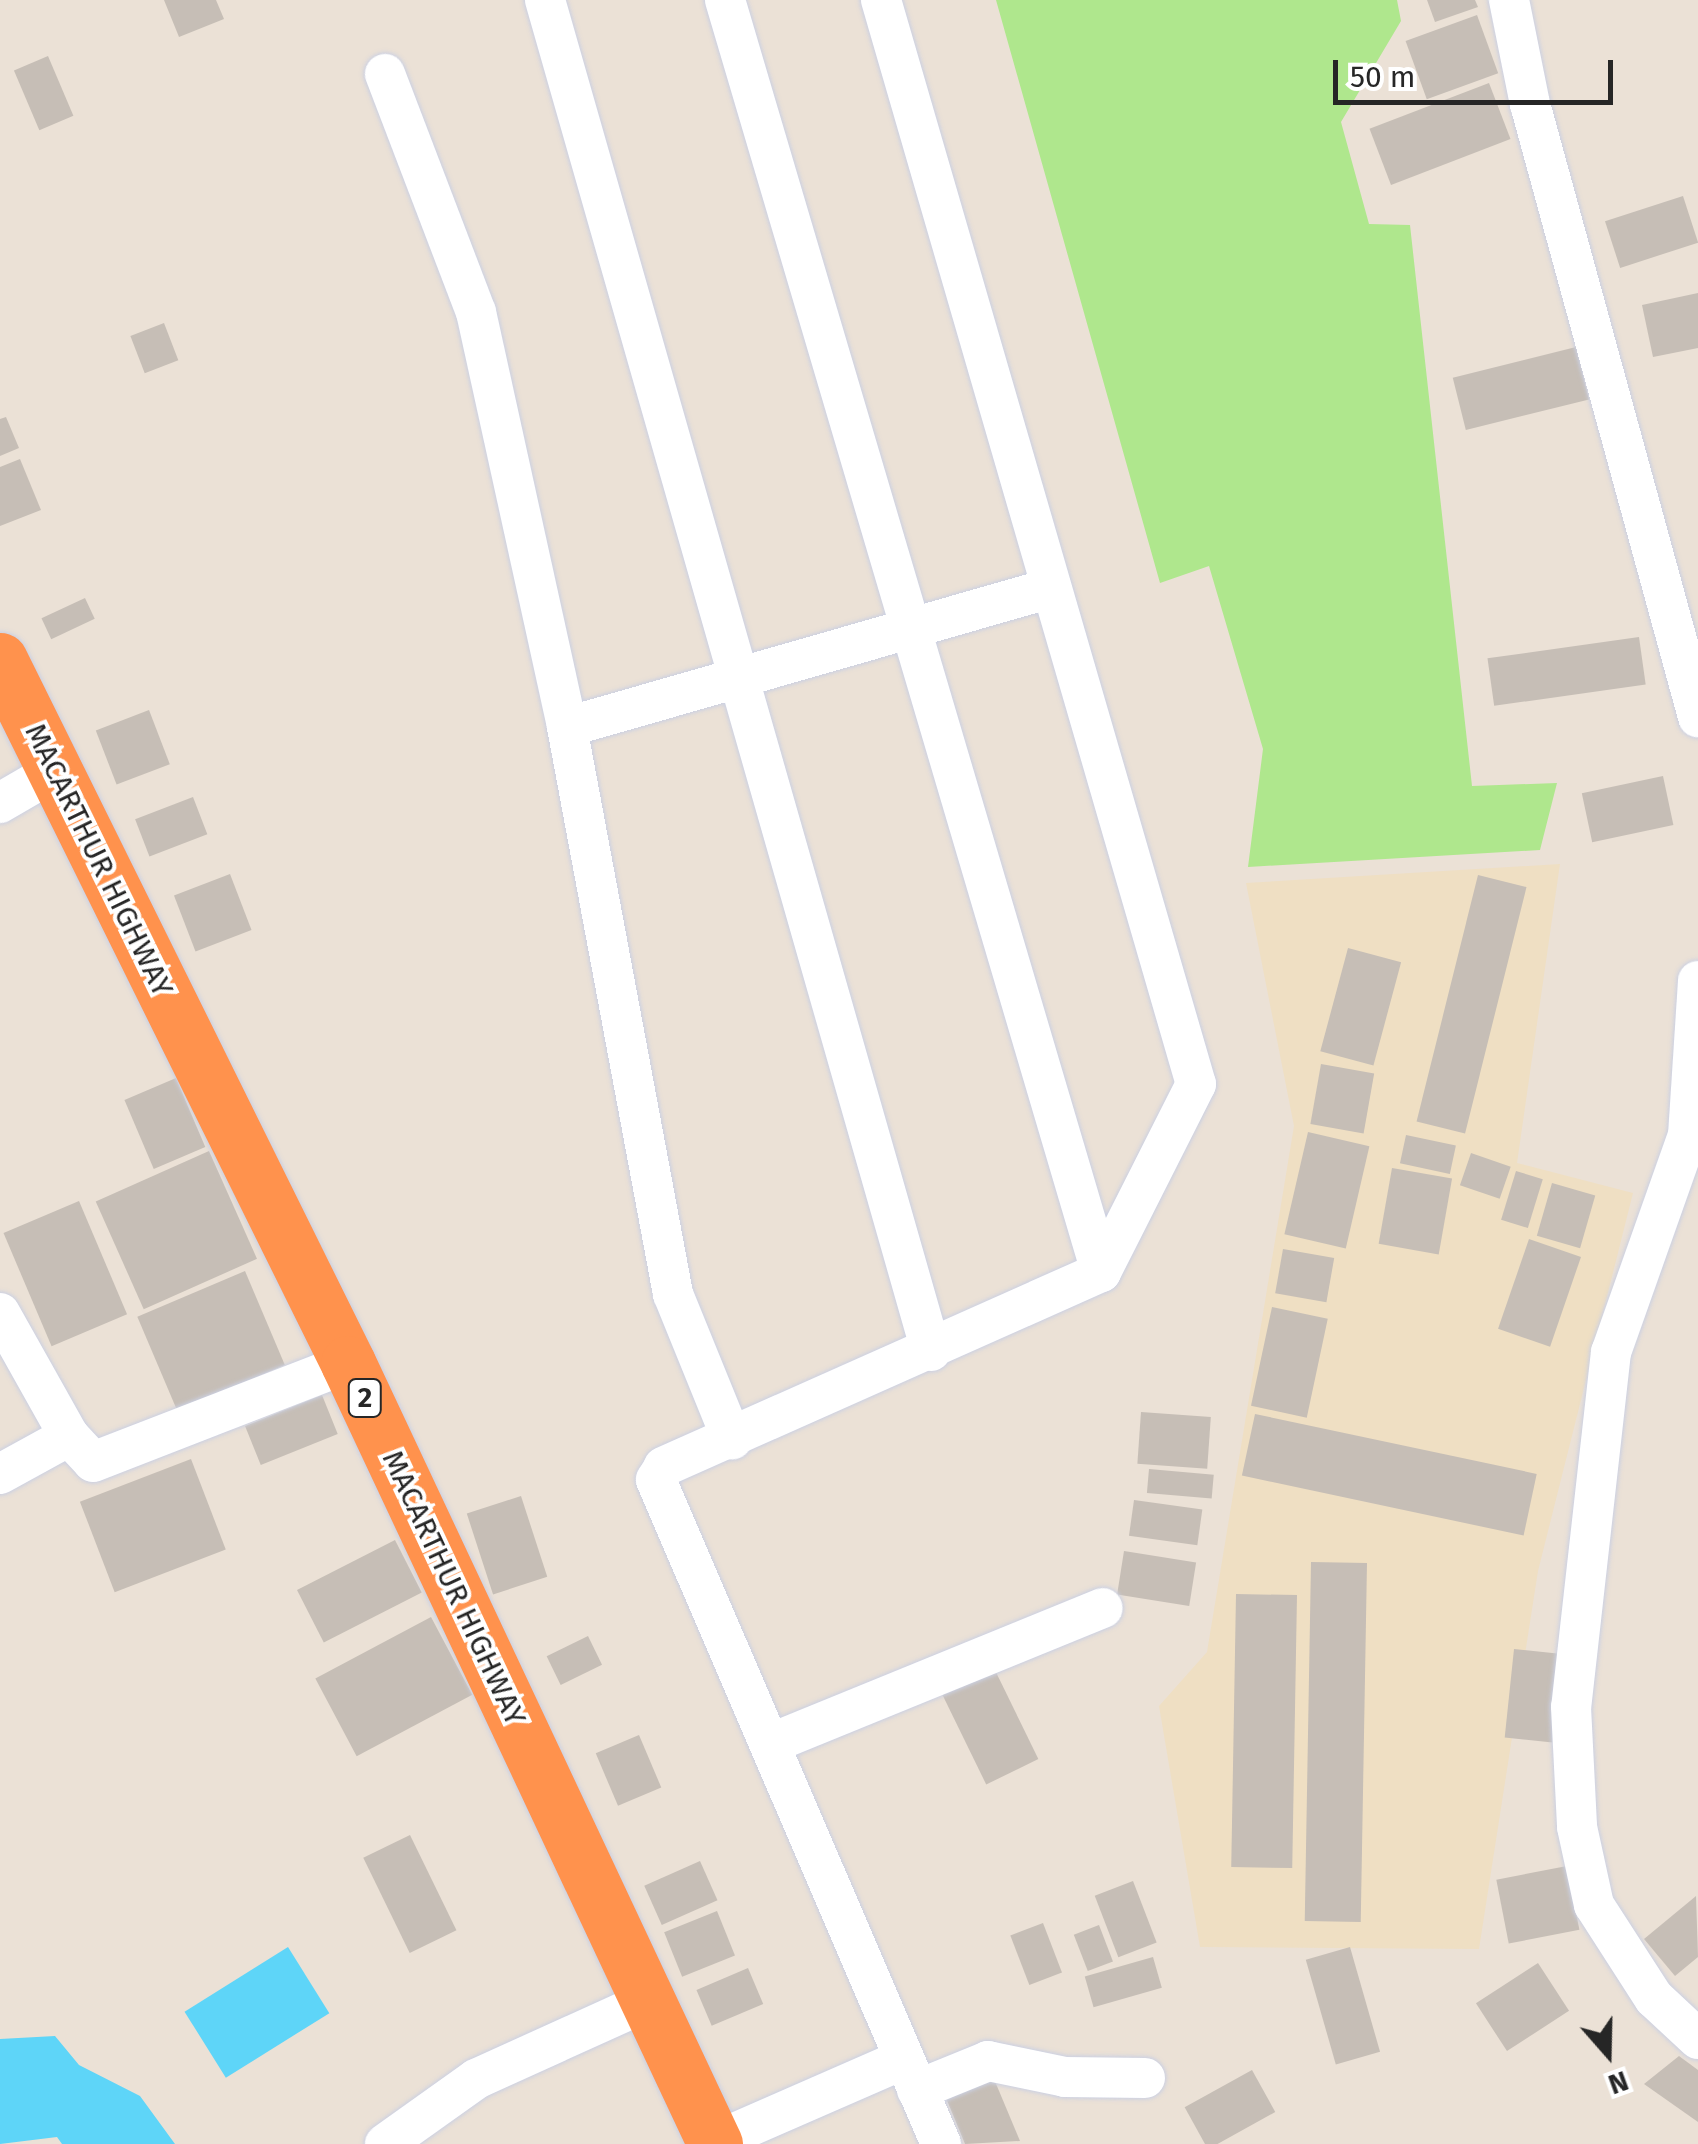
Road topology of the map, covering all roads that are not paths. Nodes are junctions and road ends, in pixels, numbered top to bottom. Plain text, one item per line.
1 (545, 0) edge
2 (725, 0) edge
3 (881, 0) edge
4 (1509, 0) edge
5 (385, 74) dead end
6 (1051, 588) junction
7 (910, 634) junction
8 (0, 660) edge
9 (742, 680) junction
10 (1698, 700) edge
11 (1698, 717) edge
12 (567, 728) junction
13 (55, 772) junction
14 (0, 803) edge
15 (1698, 981) edge
16 (1101, 1272) junction
17 (0, 1313) edge
18 (931, 1350) junction
19 (348, 1362) junction
20 (69, 1436) junction
21 (732, 1439) junction
22 (0, 1474) edge
23 (1102, 1608) dead end
24 (772, 1743) junction
25 (648, 2001) junction
26 (1698, 2039) edge
27 (911, 2074) junction
28 (1145, 2078) dead end
29 (715, 2143) edge
30 (385, 2144) edge
31 (941, 2144) edge

1 - 9 street
2 - 7 street
3 - 6 street
4 - 10 street
5 - 12 street
6 - 7 street
6 - 16 street
7 - 9 street
7 - 16 street
8 - 13 highway, MACARTHUR HIGHWAY / 2
9 - 12 street
9 - 18 street
10 - 11 street
12 - 21 street
13 - 14 street
13 - 19 highway, MACARTHUR HIGHWAY / 2
15 - 26 street
16 - 18 street
17 - 20 street
18 - 21 street
19 - 20 street
19 - 25 highway, MACARTHUR HIGHWAY / 2
20 - 22 street
21 - 24 street
23 - 24 street
24 - 27 street
25 - 29 highway, MACARTHUR HIGHWAY / 2
25 - 30 street
27 - 28 street
27 - 29 street
27 - 31 street

